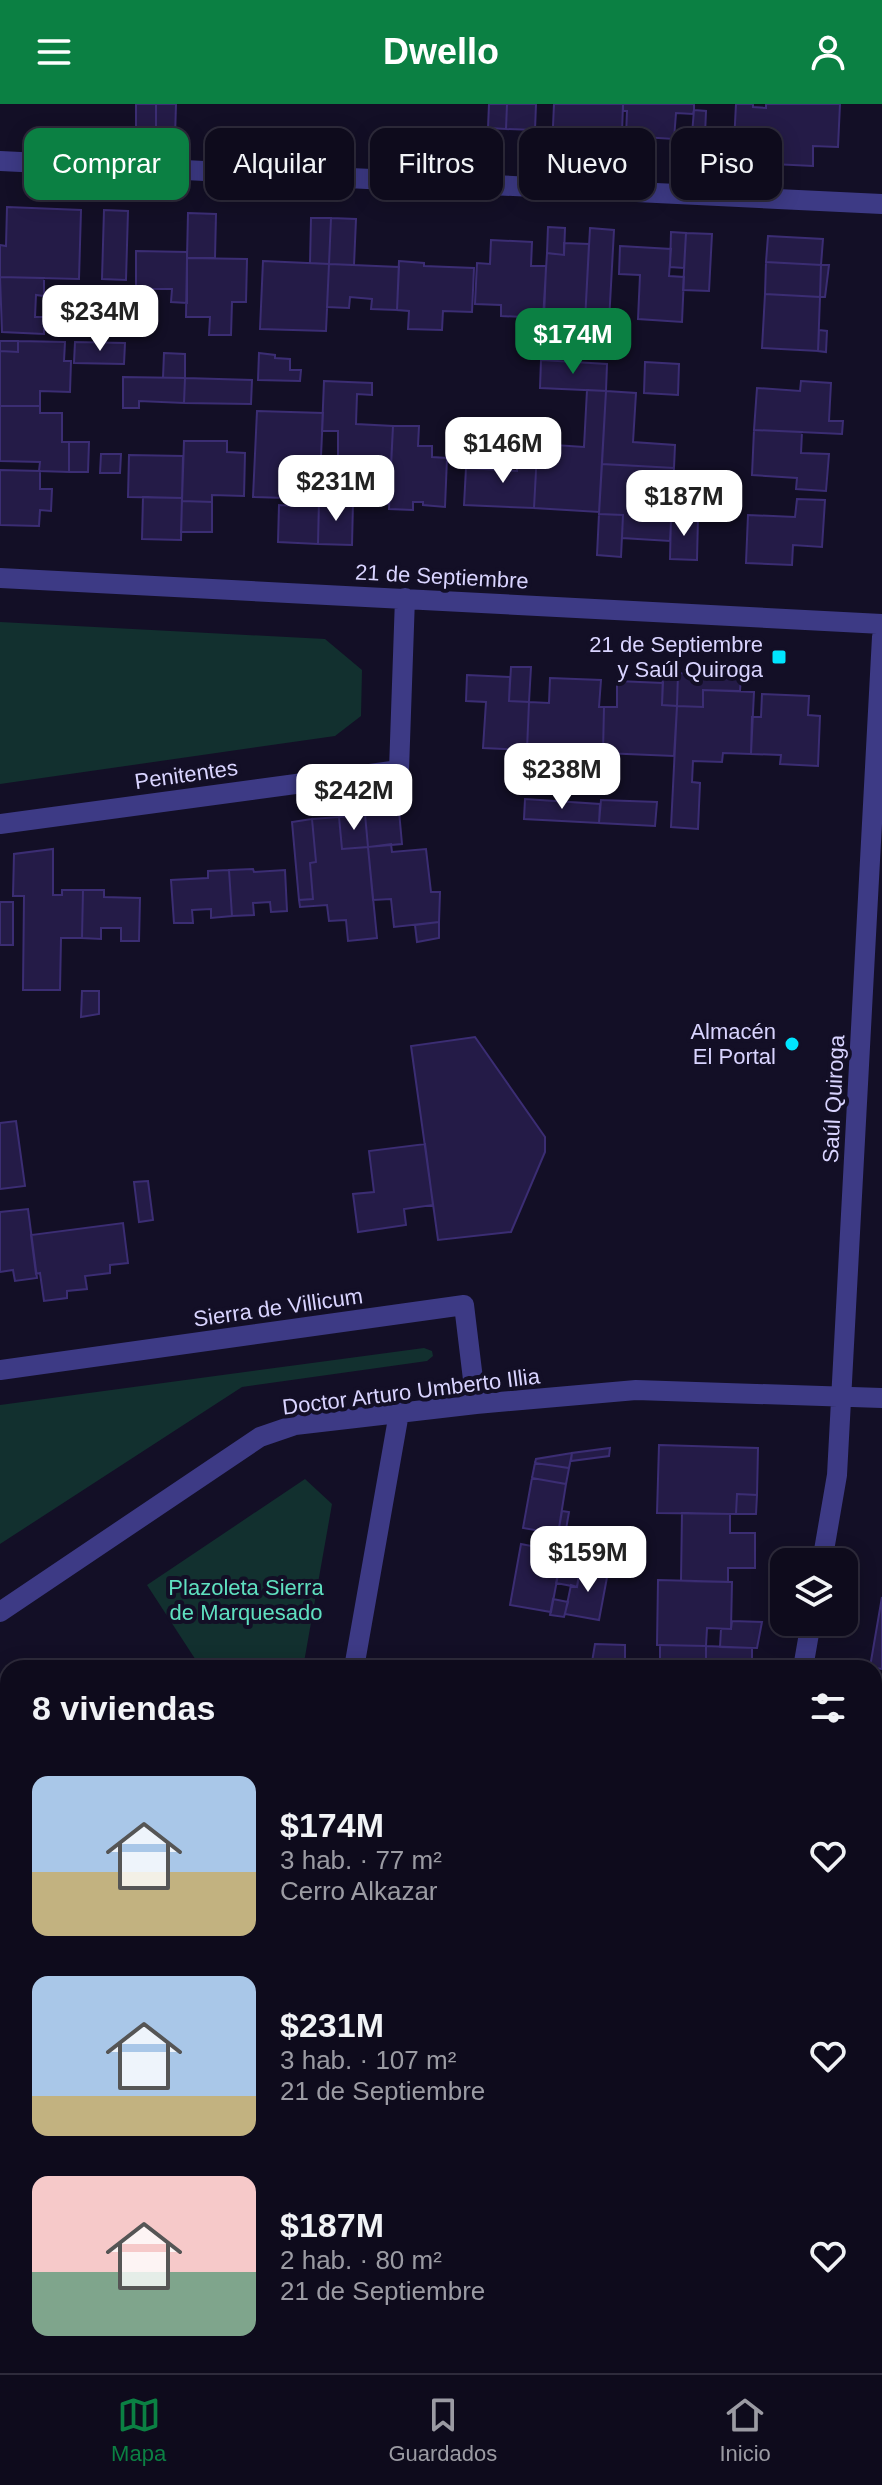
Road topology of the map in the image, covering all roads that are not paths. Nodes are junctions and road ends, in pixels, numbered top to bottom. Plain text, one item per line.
1 (0, 161) edge
2 (882, 204) edge
3 (0, 578) edge
4 (405, 598) junction
5 (882, 624) edge
6 (882, 637) edge
7 (0, 824) edge
8 (861, 1041) junction
9 (882, 1042) edge
10 (0, 1370) edge
11 (842, 1397) junction
12 (882, 1398) edge
13 (476, 1404) junction
14 (399, 1413) junction
15 (824, 1548) edge
16 (0, 1612) edge
17 (809, 1636) edge
18 (355, 1660) edge
19 (804, 1660) edge

1 - 2 street
3 - 4 street, 21 de Septiembre
4 - 5 street, 21 de Septiembre
4 - 7 street, Penitentes
6 - 8 street, Saúl Quiroga
8 - 9 street
8 - 11 street, Saúl Quiroga
10 - 13 street, Sierra de Villicum
11 - 12 street, Doctor Arturo Umberto Illia
11 - 13 street, Doctor Arturo Umberto Illia
11 - 15 street, Saúl Quiroga
13 - 14 street, Doctor Arturo Umberto Illia
14 - 16 street, Doctor Arturo Umberto Illia
14 - 18 street
17 - 19 street

